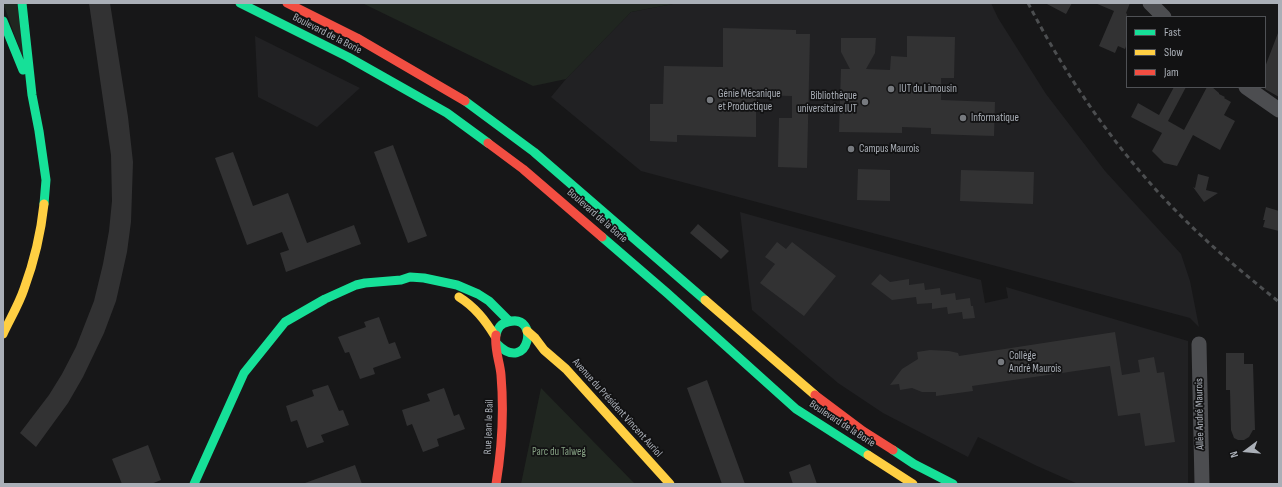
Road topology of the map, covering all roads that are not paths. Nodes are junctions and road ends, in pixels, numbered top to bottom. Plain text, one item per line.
1 (22, 3) edge
2 (240, 3) edge
3 (287, 3) edge
4 (1150, 3) edge
5 (1163, 16) edge
6 (3, 21) edge
7 (1247, 88) edge
8 (32, 95) junction
9 (1279, 110) edge
10 (401, 280) junction
11 (509, 321) junction
12 (527, 331) junction
13 (3, 334) edge
14 (496, 340) junction
15 (1199, 344) dead end
16 (523, 349) junction
17 (544, 350) junction
18 (514, 354) junction
19 (501, 371) junction
20 (194, 484) edge
21 (496, 484) edge
22 (670, 484) edge
23 (913, 484) edge
24 (953, 484) edge
25 (1202, 484) edge

1 - 8 main road
2 - 23 main road, Boulevard de la Borie
3 - 24 main road, Boulevard de la Borie
4 - 5 street
6 - 8 main road
7 - 9 street
8 - 13 main road
10 - 11 main road
10 - 14 main road
10 - 20 main road
11 - 12 main road
11 - 14 main road
12 - 16 main road
12 - 17 main road, Avenue du Président Vincent Auriol
14 - 18 main road
14 - 19 main road, Rue Jean le Bail
15 - 25 street, Allée André Maurois
16 - 17 main road
16 - 18 main road
17 - 22 main road, Avenue du Président Vincent Auriol
18 - 19 main road
19 - 21 main road, Rue Jean le Bail

